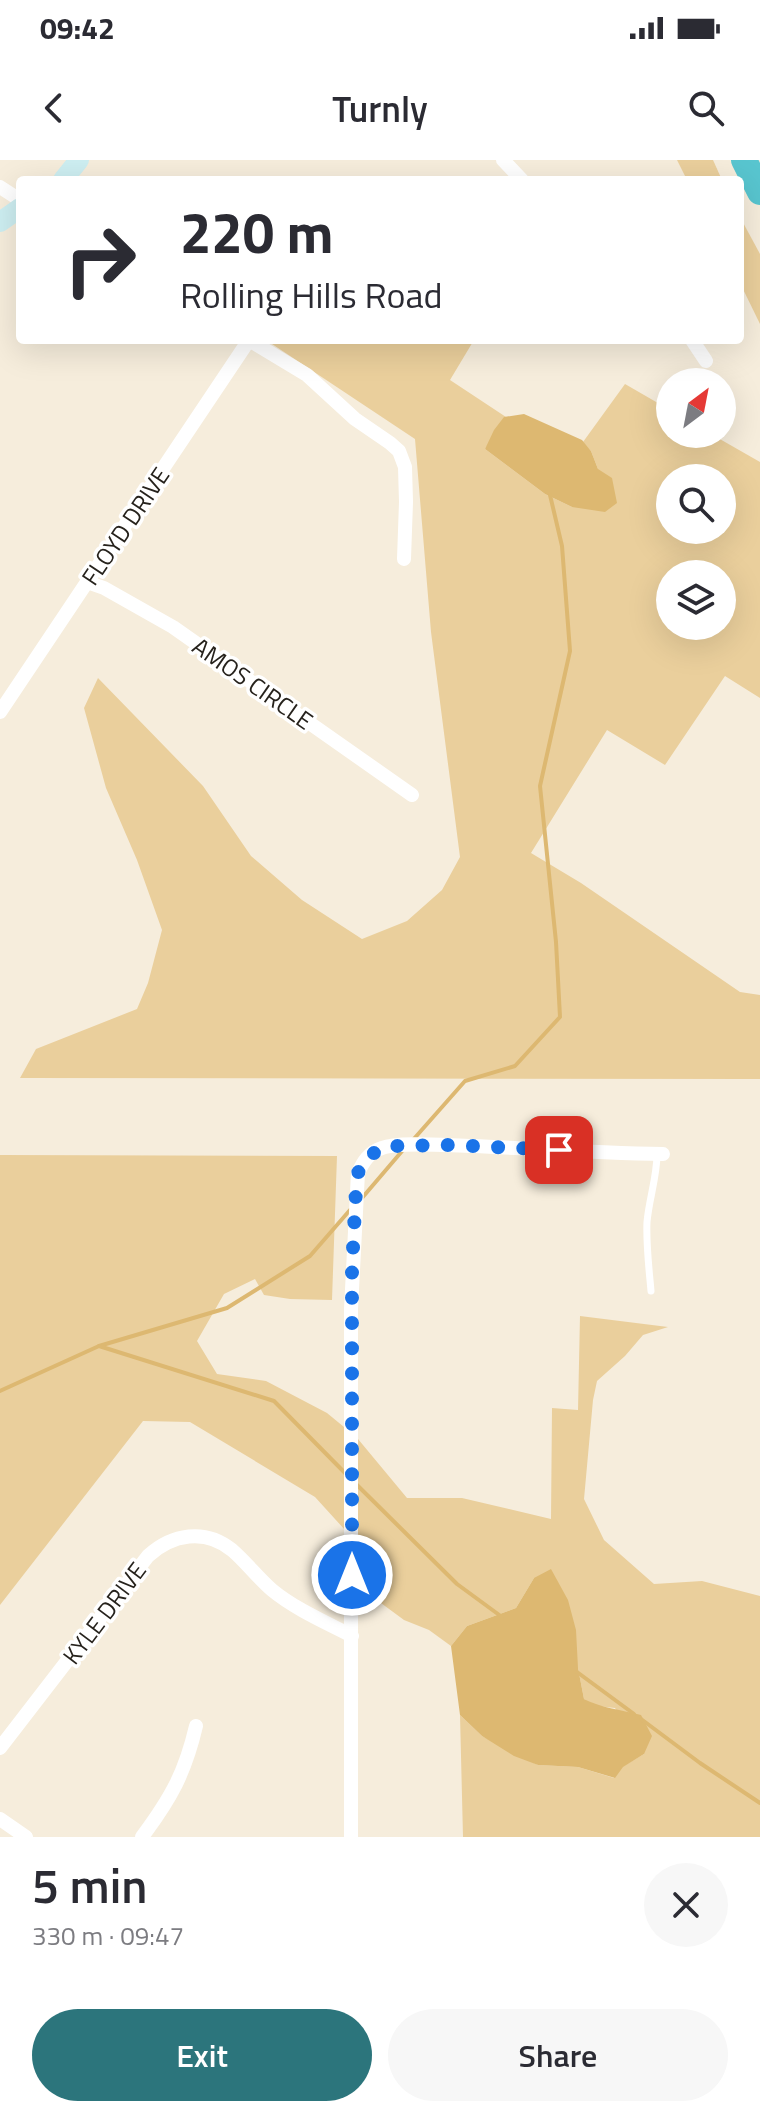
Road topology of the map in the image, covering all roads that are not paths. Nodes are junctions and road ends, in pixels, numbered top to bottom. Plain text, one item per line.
1 (79, 160) edge
2 (503, 160) edge
3 (744, 160) edge
4 (66, 176) edge
5 (518, 176) edge
6 (760, 192) edge
7 (247, 344) edge
8 (256, 344) edge
9 (695, 344) edge
10 (706, 361) dead end
11 (404, 559) dead end
12 (87, 582) junction
13 (0, 712) edge
14 (412, 795) dead end
15 (660, 1154) joint
16 (651, 1291) dead end
17 (352, 1636) junction
18 (196, 1726) dead end
19 (0, 1748) edge
20 (0, 1819) edge
21 (26, 1837) edge
22 (142, 1837) edge
23 (351, 1837) edge

1 - 4 street
2 - 5 street
3 - 6 highway
7 - 12 street, FLOYD DRIVE
8 - 11 street
9 - 10 street
12 - 13 street, FLOYD DRIVE
12 - 14 street, AMOS CIRCLE
15 - 16 lane
15 - 17 street
17 - 19 street, KYLE DRIVE
17 - 23 street
18 - 22 street
20 - 21 street

